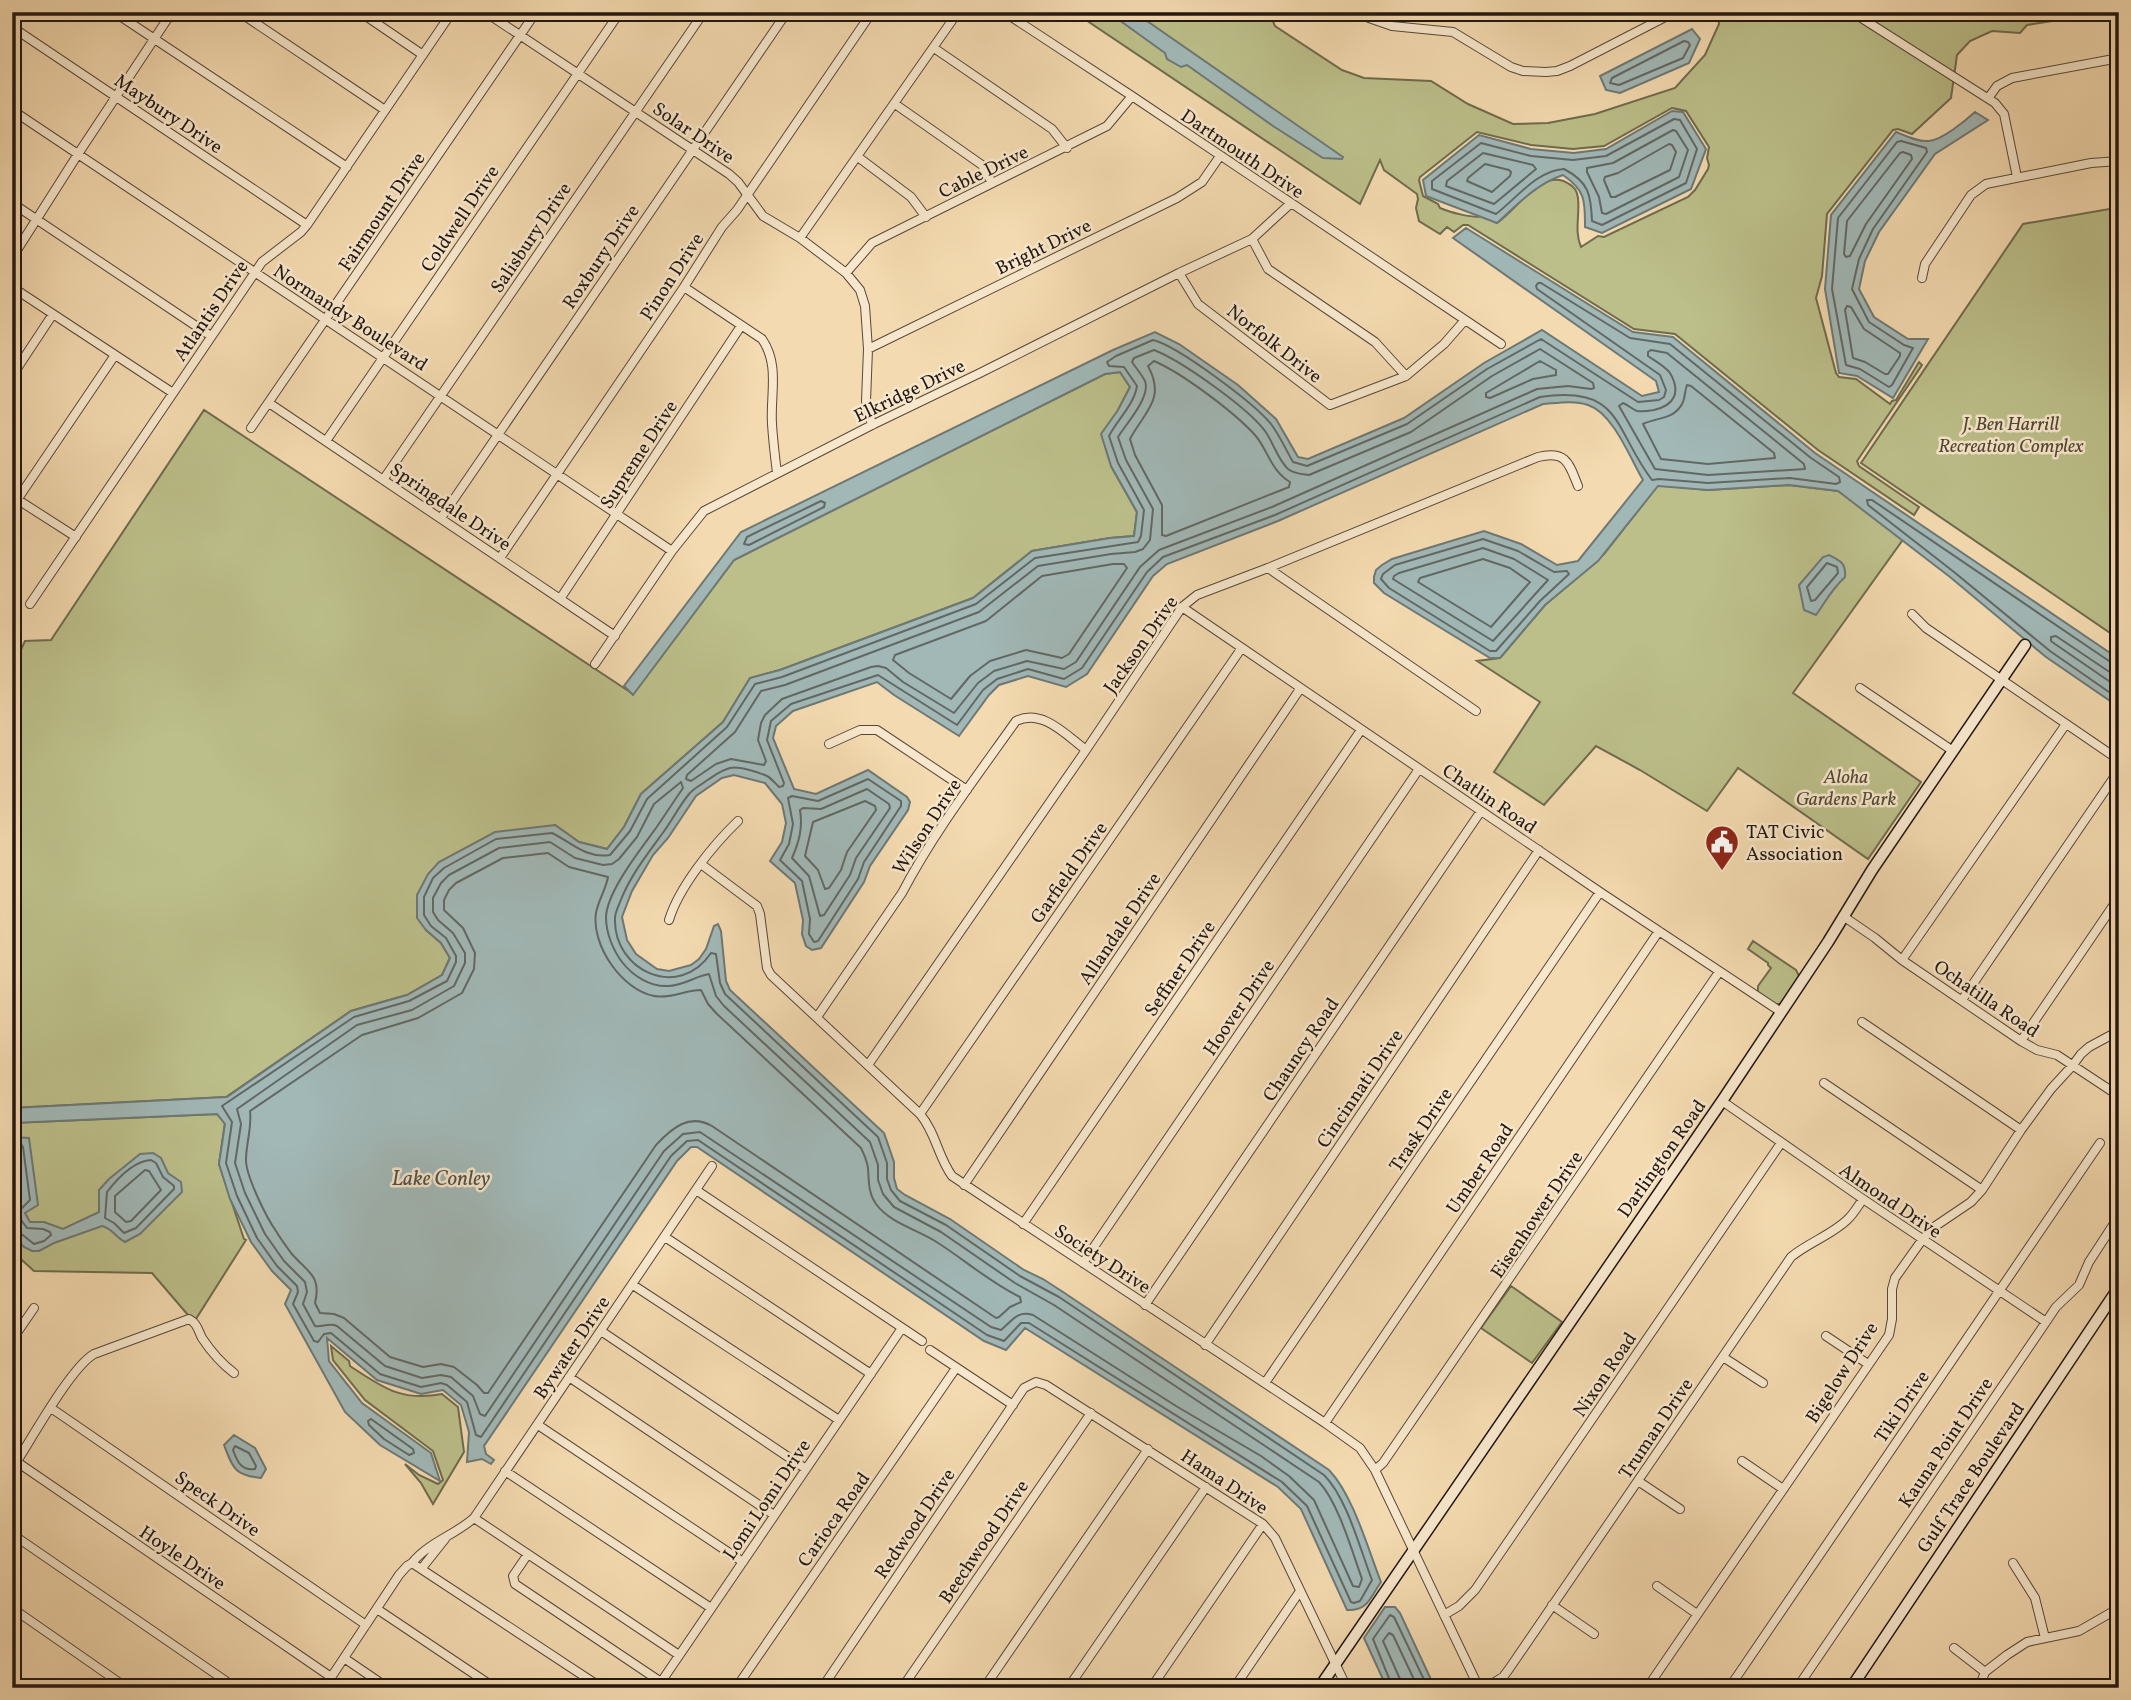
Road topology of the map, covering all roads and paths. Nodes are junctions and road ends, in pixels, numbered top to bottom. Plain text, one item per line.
1 (114, 12) edge
2 (172, 12) edge
3 (239, 12) edge
4 (360, 12) edge
5 (452, 12) edge
6 (485, 12) edge
7 (536, 12) edge
8 (620, 12) edge
9 (704, 12) edge
10 (787, 12) edge
11 (872, 12) edge
12 (958, 12) edge
13 (1004, 12) edge
14 (1360, 12) edge
15 (1852, 12) edge
16 (1669, 14) edge
17 (12, 27) edge
18 (521, 35) junction
19 (155, 39) junction
20 (934, 48) junction
21 (423, 55) junction
22 (2119, 58) edge
23 (578, 73) junction
24 (1132, 96) junction
25 (116, 97) junction
26 (1989, 97) junction
27 (894, 104) junction
28 (12, 110) edge
29 (386, 110) junction
30 (635, 112) junction
31 (1067, 148) junction
32 (692, 149) junction
33 (78, 154) junction
34 (1220, 156) junction
35 (858, 157) junction
36 (2119, 161) edge
37 (347, 167) junction
38 (2017, 177) junction
39 (992, 183) junction
40 (747, 195) junction
41 (12, 202) edge
42 (1290, 204) junction
43 (926, 217) junction
44 (38, 220) junction
45 (307, 225) junction
46 (800, 238) junction
47 (1252, 239) junction
48 (12, 258) edge
49 (254, 273) junction
50 (846, 273) junction
51 (1180, 273) junction
52 (1922, 278) dead end
53 (12, 287) edge
54 (684, 287) junction
55 (53, 314) junction
56 (326, 319) junction
57 (1465, 320) junction
58 (741, 326) junction
59 (211, 336) junction
60 (1501, 344) dead end
61 (869, 349) junction
62 (115, 355) junction
63 (383, 357) junction
64 (12, 376) edge
65 (1406, 376) junction
66 (173, 393) junction
67 (441, 396) junction
68 (269, 403) junction
69 (872, 425) junction
70 (251, 428) dead end
71 (498, 434) junction
72 (326, 441) junction
73 (777, 473) junction
74 (557, 474) junction
75 (383, 480) junction
76 (1578, 486) dead end
77 (15, 498) edge
78 (617, 514) junction
79 (441, 518) junction
80 (76, 537) junction
81 (672, 551) junction
82 (500, 558) junction
83 (1268, 568) junction
84 (560, 598) junction
85 (30, 604) dead end
86 (1182, 607) junction
87 (1912, 614) dead end
88 (615, 636) junction
89 (2025, 645) dead end
90 (1241, 649) junction
91 (595, 664) dead end
92 (2002, 680) junction
93 (1860, 688) dead end
94 (1300, 689) junction
95 (1476, 711) dead end
96 (2066, 724) junction
97 (1361, 730) junction
98 (829, 744) dead end
99 (1086, 750) junction
100 (1953, 751) junction
101 (2119, 760) edge
102 (1419, 769) junction
103 (2119, 770) edge
104 (967, 790) junction
105 (1480, 811) junction
106 (738, 821) dead end
107 (1539, 850) junction
108 (701, 864) junction
109 (1600, 892) junction
110 (2119, 897) edge
111 (1843, 916) junction
112 (669, 920) dead end
113 (1659, 932) junction
114 (1902, 960) junction
115 (1720, 972) junction
116 (1962, 1000) junction
117 (1781, 1013) junction
118 (817, 1017) junction
119 (1862, 1022) dead end
120 (2119, 1027) edge
121 (2021, 1041) junction
122 (868, 1065) junction
123 (2073, 1065) junction
124 (1824, 1083) dead end
125 (2119, 1096) edge
126 (1721, 1101) junction
127 (920, 1114) junction
128 (2021, 1130) junction
129 (1781, 1143) junction
130 (2100, 1143) dead end
131 (712, 1166) dead end
132 (964, 1185) junction
133 (696, 1190) junction
134 (1982, 1190) junction
135 (1863, 1199) junction
136 (2119, 1216) edge
137 (1023, 1224) junction
138 (665, 1237) junction
139 (1922, 1240) junction
140 (1083, 1263) junction
141 (633, 1285) junction
142 (2119, 1287) edge
143 (1998, 1291) junction
144 (1145, 1304) junction
145 (34, 1308) dead end
146 (2046, 1322) junction
147 (902, 1328) junction
148 (601, 1331) junction
149 (1826, 1336) dead end
150 (12, 1340) edge
151 (922, 1341) dead end
152 (1205, 1345) junction
153 (930, 1350) dead end
154 (1723, 1357) junction
155 (1868, 1364) junction
156 (956, 1368) junction
157 (234, 1373) dead end
158 (871, 1374) junction
159 (569, 1377) junction
160 (1036, 1382) joint
161 (1265, 1383) junction
162 (1763, 1383) dead end
163 (1013, 1405) junction
164 (51, 1408) junction
165 (1091, 1413) junction
166 (839, 1420) junction
167 (1325, 1423) junction
168 (538, 1425) junction
169 (1148, 1449) junction
170 (1742, 1461) dead end
171 (14, 1466) edge
172 (806, 1469) junction
173 (1375, 1470) junction
174 (505, 1471) junction
175 (1638, 1481) junction
176 (1206, 1487) junction
177 (1783, 1489) junction
178 (1680, 1509) dead end
179 (774, 1515) junction
180 (474, 1518) junction
181 (1263, 1524) junction
182 (12, 1534) edge
183 (447, 1537) junction
184 (1413, 1549) junction
185 (528, 1554) junction
186 (743, 1562) junction
187 (412, 1563) junction
188 (2013, 1563) dead end
189 (422, 1568) junction
190 (1657, 1586) dead end
191 (1300, 1591) junction
192 (1552, 1605) junction
193 (12, 1608) edge
194 (711, 1608) junction
195 (2119, 1608) edge
196 (377, 1609) junction
197 (1697, 1614) junction
198 (1444, 1615) junction
199 (366, 1625) junction
200 (1594, 1634) dead end
201 (2045, 1638) junction
202 (1954, 1648) dead end
203 (679, 1655) junction
204 (345, 1657) junction
205 (1336, 1663) junction
206 (1986, 1672) junction
207 (331, 1677) junction
208 (658, 1685) edge
209 (127, 1688) edge
210 (236, 1688) edge
211 (324, 1688) edge
212 (388, 1688) edge
213 (495, 1688) edge
214 (602, 1688) edge
215 (736, 1688) edge
216 (822, 1688) edge
217 (902, 1688) edge
218 (984, 1688) edge
219 (1068, 1688) edge
220 (1151, 1688) edge
221 (1234, 1688) edge
222 (1319, 1688) edge
223 (1347, 1688) edge
224 (1479, 1688) edge
225 (1485, 1688) edge
226 (1647, 1688) edge
227 (1729, 1688) edge
228 (1797, 1688) edge
229 (1851, 1688) edge
230 (1979, 1688) edge

1 - 19 street
2 - 19 street
3 - 29 street
4 - 21 street
5 - 21 street, Atlantis Drive
6 - 18 street, Solar Drive
7 - 18 street, Fairmount Drive
8 - 23 street, Coldwell Drive
9 - 30 street, Salisbury Drive
10 - 32 street, Roxbury Drive
11 - 40 street, Pinon Drive
12 - 20 street
13 - 24 street, Dartmouth Drive
14 - 16 street
15 - 26 street
17 - 25 street, Maybury Drive
18 - 23 street, Solar Drive
18 - 56 street, Fairmount Drive
19 - 25 street
19 - 37 street
20 - 27 street
20 - 31 street
21 - 29 street, Atlantis Drive
22 - 26 street
23 - 30 street, Solar Drive
23 - 63 street, Coldwell Drive
24 - 31 street, Cable Drive
24 - 34 street, Dartmouth Drive
25 - 33 street
25 - 45 street, Maybury Drive
26 - 38 street
27 - 35 street
27 - 39 street
28 - 33 street, Normandy Boulevard
29 - 37 street, Atlantis Drive
30 - 32 street, Solar Drive
30 - 67 street, Salisbury Drive
31 - 39 street, Cable Drive
32 - 40 street, Solar Drive
32 - 71 street, Roxbury Drive
33 - 44 street
33 - 49 street, Normandy Boulevard
34 - 42 street, Dartmouth Drive
34 - 61 street, Bright Drive
35 - 43 street
35 - 46 street
36 - 38 street
37 - 45 street, Atlantis Drive
38 - 52 street
39 - 43 street, Cable Drive
40 - 46 street, Solar Drive
40 - 54 street, Pinon Drive
41 - 44 street
42 - 47 street, Elkridge Drive
42 - 57 street, Dartmouth Drive
43 - 50 street, Cable Drive
44 - 48 street
44 - 59 street
45 - 49 street, Atlantis Drive
46 - 50 street, Solar Drive
47 - 51 street, Elkridge Drive
47 - 65 street
49 - 56 street, Normandy Boulevard
49 - 59 street, Atlantis Drive
50 - 61 street, Solar Drive
51 - 65 street, Norfolk Drive
51 - 69 street, Elkridge Drive
53 - 55 street
54 - 58 street
54 - 74 street, Pinon Drive
55 - 62 street
55 - 64 street
56 - 63 street, Normandy Boulevard
56 - 68 street, Fairmount Drive
57 - 60 street
57 - 65 street, Norfolk Drive
58 - 73 street
58 - 78 street, Supreme Drive
59 - 66 street, Atlantis Drive
61 - 69 street, Solar Drive
62 - 66 street
62 - 77 street
63 - 67 street, Normandy Boulevard
63 - 72 street, Coldwell Drive
66 - 80 street, Atlantis Drive
67 - 71 street, Normandy Boulevard
67 - 75 street, Salisbury Drive
68 - 70 street, Fairmount Drive
68 - 72 street, Springdale Drive
69 - 73 street, Elkridge Drive
71 - 74 street, Normandy Boulevard
71 - 79 street, Roxbury Drive
72 - 75 street, Springdale Drive
73 - 81 street, Elkridge Drive
74 - 78 street, Normandy Boulevard
74 - 82 street, Pinon Drive
75 - 79 street, Springdale Drive
76 - 83 street, Jackson Drive
77 - 80 street
78 - 81 street, Normandy Boulevard
78 - 84 street, Supreme Drive
79 - 82 street, Springdale Drive
80 - 85 street, Atlantis Drive
81 - 88 street, Elkridge Drive
82 - 84 street, Springdale Drive
83 - 86 street, Jackson Drive
83 - 95 street
84 - 88 street, Springdale Drive
86 - 90 street, Chatlin Road
86 - 99 street, Jackson Drive
87 - 92 street
88 - 91 street, Elkridge Drive
89 - 92 street, Darlington Road
90 - 94 street, Chatlin Road
90 - 127 street, Garfield Drive
92 - 96 street
92 - 100 street, Darlington Road
93 - 100 street
94 - 97 street, Chatlin Road
94 - 132 street, Allandale Drive
96 - 101 street
96 - 114 street
97 - 102 street, Chatlin Road
97 - 137 street, Seffner Drive
98 - 104 street
99 - 104 street, Wilson Drive
99 - 122 street, Jackson Drive
100 - 111 street, Darlington Road
102 - 105 street, Chatlin Road
102 - 140 street, Hoover Drive
103 - 116 street
104 - 118 street, Wilson Drive
105 - 107 street, Chatlin Road
105 - 144 street, Chauncy Road
106 - 108 street
107 - 109 street, Chatlin Road
107 - 152 street, Cincinnati Drive
108 - 112 street
108 - 118 street, Society Drive
109 - 113 street, Chatlin Road
109 - 161 street, Trask Drive
110 - 121 street
111 - 114 street, Ochatilla Road
111 - 117 street, Darlington Road
113 - 115 street, Chatlin Road
113 - 167 street, Umber Road
114 - 116 street, Ochatilla Road
115 - 117 street, Chatlin Road
115 - 173 street, Eisenhower Drive
116 - 121 street, Ochatilla Road
117 - 126 street, Darlington Road
118 - 122 street, Society Drive
119 - 128 street
120 - 123 street, Bigelow Drive
121 - 123 street, Ochatilla Road
122 - 127 street, Society Drive
123 - 125 street, Ochatilla Road
123 - 128 street, Bigelow Drive
124 - 134 street
126 - 129 street, Almond Drive
126 - 184 street, Darlington Road
127 - 132 street, Society Drive
128 - 134 street, Bigelow Drive
129 - 135 street, Almond Drive
129 - 198 street, Nixon Road
130 - 143 street, Tiki Drive
131 - 133 street, Bywater Drive
132 - 137 street, Society Drive
133 - 138 street, Bywater Drive
133 - 147 street
134 - 139 street, Bigelow Drive
135 - 139 street, Almond Drive
135 - 154 street, Truman Drive
136 - 146 street, Kauna Point Drive
137 - 140 street, Society Drive
138 - 141 street, Bywater Drive
138 - 158 street
139 - 143 street, Almond Drive
139 - 155 street, Bigelow Drive
140 - 144 street, Society Drive
141 - 148 street, Bywater Drive
141 - 166 street
142 - 229 street, Gulf Trace Boulevard
143 - 146 street, Almond Drive
143 - 227 street, Tiki Drive
144 - 152 street, Society Drive
145 - 150 street
146 - 228 street, Kauna Point Drive
147 - 151 street
147 - 158 street, Lomi Lomi Drive
148 - 159 street, Bywater Drive
148 - 172 street
149 - 155 street
152 - 161 street, Society Drive
153 - 156 street
154 - 162 street
154 - 175 street, Truman Drive
155 - 177 street, Bigelow Drive
156 - 163 street
156 - 215 street, Carioca Road
157 - 164 street
158 - 166 street, Lomi Lomi Drive
159 - 168 street, Bywater Drive
159 - 179 street
160 - 163 street, Redwood Drive
160 - 165 street, Hama Drive
161 - 167 street, Society Drive
163 - 216 street, Redwood Drive
164 - 171 street
164 - 199 street, Speck Drive
165 - 169 street, Hama Drive
165 - 217 street, Beechwood Drive
166 - 172 street, Lomi Lomi Drive
167 - 173 street, Society Drive
168 - 174 street, Bywater Drive
168 - 186 street
169 - 176 street, Hama Drive
169 - 218 street
170 - 177 street
171 - 207 street, Hoyle Drive
172 - 179 street, Lomi Lomi Drive
173 - 184 street, Society Drive
174 - 180 street, Bywater Drive
174 - 194 street
175 - 178 street
175 - 192 street, Truman Drive
176 - 181 street, Hama Drive
176 - 219 street
177 - 197 street, Bigelow Drive
179 - 186 street, Lomi Lomi Drive
180 - 183 street, Bywater Drive
180 - 185 street
181 - 191 street, Hama Drive
181 - 220 street
182 - 210 street
183 - 187 street, Bywater Drive
183 - 189 street, Bywater Drive
184 - 198 street, Society Drive
184 - 205 street, Darlington Road
185 - 203 street
185 - 208 street
186 - 194 street, Lomi Lomi Drive
187 - 189 street
187 - 196 street, Bywater Drive
188 - 201 street
189 - 214 street
190 - 197 street
191 - 205 street, Hama Drive
191 - 221 street
192 - 200 street
192 - 225 street, Truman Drive
193 - 209 street
194 - 203 street, Lomi Lomi Drive
195 - 201 street
196 - 199 street, Bywater Drive
196 - 213 street
197 - 226 street, Bigelow Drive
198 - 224 street, Society Drive
199 - 204 street, Bywater Drive
201 - 206 street
202 - 206 street
203 - 208 street, Lomi Lomi Drive
204 - 207 street, Bywater Drive
204 - 212 street
205 - 222 street, Darlington Road
205 - 223 street, Hama Drive
206 - 230 street
207 - 211 street, Bywater Drive

